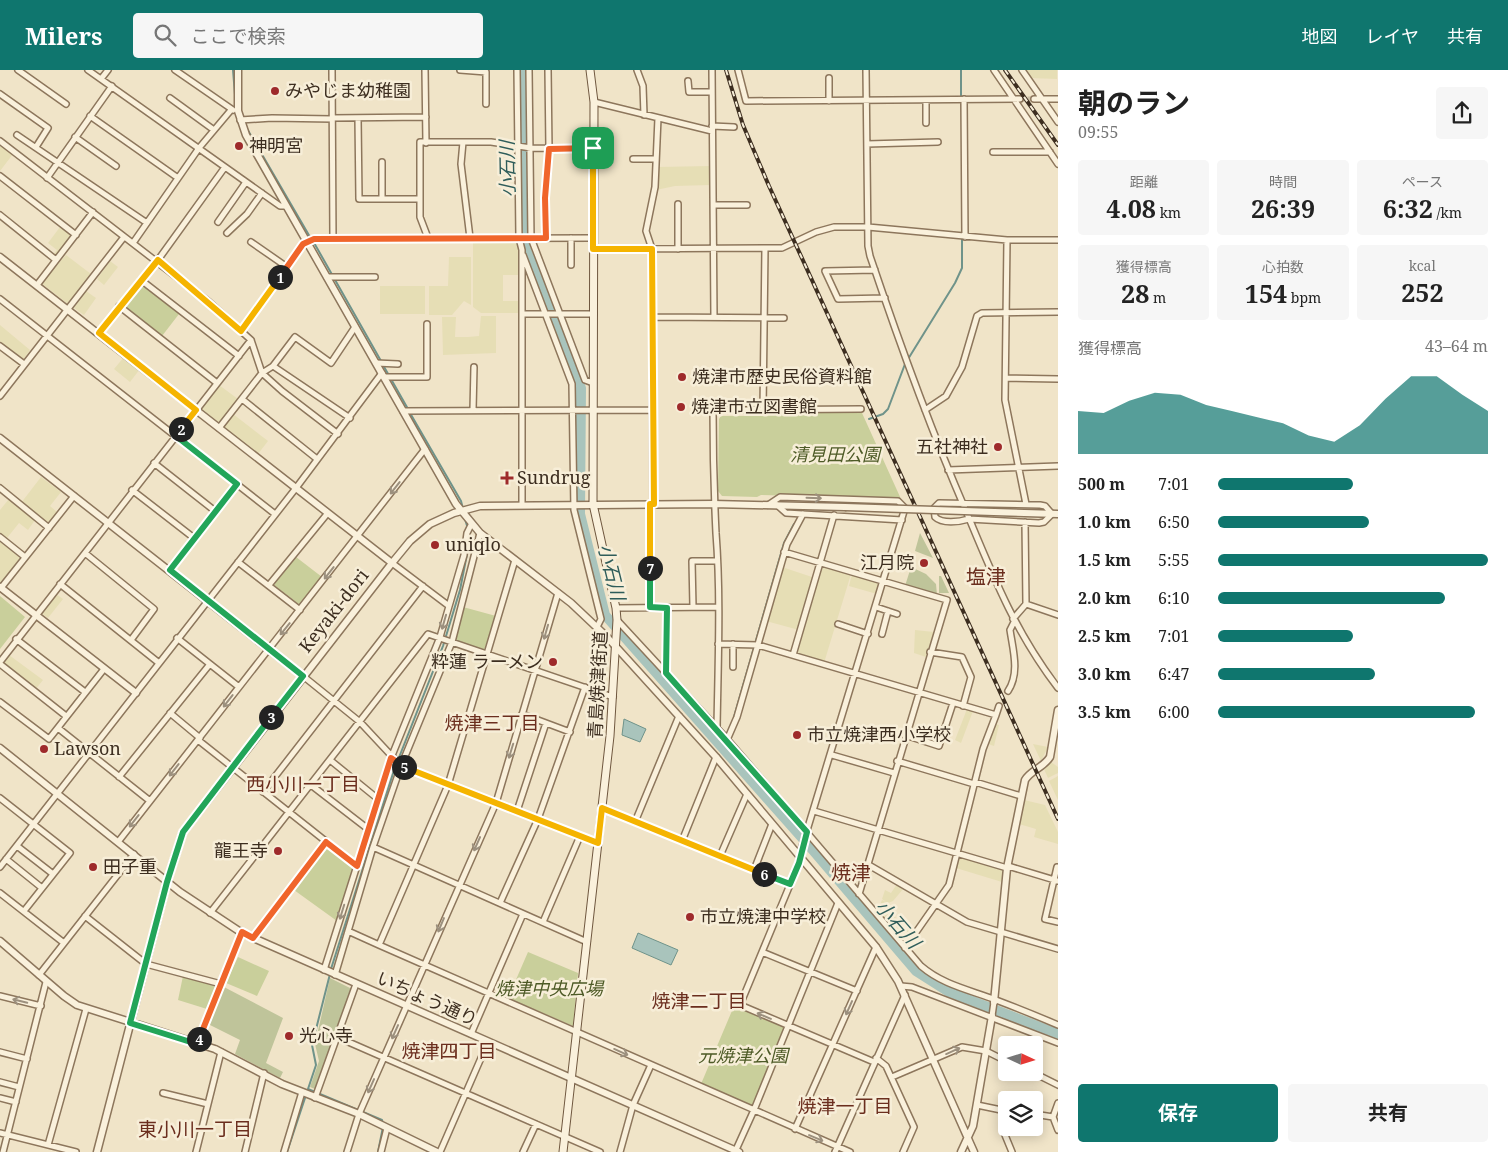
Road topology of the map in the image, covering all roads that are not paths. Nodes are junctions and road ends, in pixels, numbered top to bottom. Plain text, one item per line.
1 (18, 70) edge
2 (89, 70) edge
3 (108, 70) edge
4 (175, 70) edge
5 (188, 70) edge
6 (238, 70) edge
7 (332, 70) edge
8 (425, 70) edge
9 (460, 70) edge
10 (517, 70) edge
11 (529, 70) edge
12 (548, 70) edge
13 (590, 70) edge
14 (638, 70) edge
15 (712, 70) edge
16 (738, 70) edge
17 (866, 70) edge
18 (1022, 70) edge
19 (996, 71) edge
20 (183, 76) junction
21 (829, 78) dead end
22 (101, 79) junction
23 (688, 81) dead end
24 (112, 86) junction
25 (712, 92) junction
26 (0, 94) edge
27 (170, 98) dead end
28 (964, 99) junction
29 (1014, 99) junction
30 (1020, 99) tunnel mouth
31 (1034, 99) tunnel mouth
32 (1042, 99) junction
33 (1058, 99) edge
34 (866, 100) junction
35 (926, 100) junction
36 (830, 101) junction
37 (594, 102) junction
38 (66, 104) dead end
39 (486, 104) dead end
40 (235, 110) junction
41 (644, 115) junction
42 (90, 116) junction
43 (426, 117) junction
44 (358, 118) junction
45 (658, 118) junction
46 (332, 119) junction
47 (240, 120) junction
48 (1058, 122) edge
49 (926, 123) dead end
50 (734, 127) dead end
51 (712, 128) junction
52 (214, 130) junction
53 (17, 135) dead end
54 (75, 137) junction
55 (0, 142) edge
56 (463, 142) junction
57 (938, 142) dead end
58 (426, 143) junction
59 (867, 144) junction
60 (36, 147) junction
61 (518, 147) junction
62 (199, 148) junction
63 (531, 148) junction
64 (593, 148) junction
65 (549, 149) junction
66 (993, 152) dead end
67 (1050, 152) junction
68 (633, 159) dead end
69 (656, 159) junction
70 (58, 161) junction
71 (382, 162) dead end
72 (1058, 164) edge
73 (116, 166) dead end
74 (226, 167) junction
75 (0, 176) edge
76 (47, 178) junction
77 (178, 178) junction
78 (246, 182) junction
79 (262, 193) junction
80 (382, 199) junction
81 (420, 199) junction
82 (678, 204) dead end
83 (713, 205) junction
84 (747, 205) dead end
85 (286, 206) junction
86 (93, 212) junction
87 (0, 215) edge
88 (218, 222) dead end
89 (147, 223) junction
90 (868, 227) junction
91 (227, 233) dead end
92 (76, 235) junction
93 (124, 237) junction
94 (962, 237) junction
95 (428, 238) junction
96 (470, 238) junction
97 (520, 238) junction
98 (531, 238) junction
99 (546, 238) junction
100 (571, 238) junction
101 (593, 238) junction
102 (333, 239) junction
103 (1007, 240) junction
104 (1058, 240) edge
105 (306, 241) junction
106 (251, 242) dead end
107 (133, 243) junction
108 (714, 248) junction
109 (765, 248) junction
110 (593, 249) junction
111 (652, 249) junction
112 (678, 249) junction
113 (522, 250) junction
114 (0, 257) edge
115 (56, 260) junction
116 (158, 260) junction
117 (571, 265) dead end
118 (287, 267) junction
119 (875, 270) junction
120 (327, 277) junction
121 (375, 277) dead end
122 (141, 280) junction
123 (37, 285) junction
124 (885, 298) junction
125 (0, 300) edge
126 (119, 306) junction
127 (68, 309) junction
128 (1006, 312) junction
129 (1058, 312) edge
130 (558, 313) junction
131 (522, 314) junction
132 (545, 314) junction
133 (594, 314) junction
134 (652, 317) junction
135 (714, 317) junction
136 (763, 317) junction
137 (784, 318) dead end
138 (427, 324) dead end
139 (355, 327) junction
140 (241, 331) junction
141 (99, 333) junction
142 (46, 336) junction
143 (251, 340) junction
144 (0, 346) edge
145 (239, 356) junction
146 (24, 364) junction
147 (376, 364) junction
148 (398, 364) dead end
149 (273, 366) junction
150 (474, 367) dead end
151 (262, 373) junction
152 (383, 375) junction
153 (1006, 378) junction
154 (1058, 379) edge
155 (217, 383) junction
156 (593, 384) junction
157 (0, 395) edge
158 (242, 399) junction
159 (861, 409) dead end
160 (196, 410) junction
161 (473, 410) junction
162 (522, 410) junction
163 (574, 410) junction
164 (590, 410) junction
165 (652, 410) junction
166 (763, 410) junction
167 (925, 410) junction
168 (403, 411) junction
169 (350, 418) junction
170 (219, 428) junction
171 (338, 434) junction
172 (176, 436) junction
173 (0, 438) edge
174 (425, 449) junction
175 (317, 459) junction
176 (154, 463) junction
177 (1058, 466) edge
178 (1018, 468) junction
179 (948, 470) junction
180 (237, 484) junction
181 (0, 488) edge
182 (296, 488) junction
183 (132, 490) junction
184 (74, 496) junction
185 (962, 503) junction
186 (522, 504) junction
187 (575, 504) junction
188 (590, 504) junction
189 (652, 504) junction
190 (713, 504) junction
191 (1026, 504) junction
192 (768, 505) junction
193 (777, 505) junction
194 (460, 510) junction
195 (215, 511) junction
196 (275, 514) junction
197 (327, 514) junction
198 (803, 514) junction
199 (1055, 514) edge
200 (834, 515) junction
201 (969, 519) junction
202 (902, 520) junction
203 (108, 522) junction
204 (1025, 522) junction
205 (471, 525) junction
206 (49, 528) junction
207 (480, 533) junction
208 (358, 536) junction
209 (0, 537) edge
210 (194, 538) junction
211 (784, 552) junction
212 (85, 553) junction
213 (25, 557) junction
214 (515, 560) junction
215 (716, 561) junction
216 (238, 562) junction
217 (392, 563) junction
218 (821, 563) junction
219 (170, 570) junction
220 (884, 582) junction
221 (60, 584) junction
222 (269, 585) junction
223 (423, 586) junction
224 (1, 587) edge
225 (558, 593) junction
226 (207, 600) junction
227 (1026, 604) junction
228 (449, 606) junction
229 (650, 607) junction
230 (693, 607) junction
231 (717, 607) junction
232 (876, 607) junction
233 (616, 608) junction
234 (667, 608) junction
235 (300, 610) junction
236 (888, 611) junction
237 (897, 614) dead end
238 (36, 615) junction
239 (1058, 615) edge
240 (616, 620) junction
241 (1013, 621) junction
242 (838, 624) dead end
243 (597, 627) junction
244 (868, 634) junction
245 (882, 634) dead end
246 (177, 638) junction
247 (441, 638) junction
248 (16, 640) junction
249 (131, 640) junction
250 (450, 641) junction
251 (718, 644) junction
252 (733, 644) junction
253 (756, 645) junction
254 (616, 646) junction
255 (269, 648) junction
256 (930, 652) junction
257 (487, 654) junction
258 (793, 655) junction
259 (159, 662) junction
260 (0, 663) edge
261 (210, 664) junction
262 (733, 667) dead end
263 (104, 669) junction
264 (535, 670) junction
265 (666, 673) junction
266 (856, 674) junction
267 (303, 676) junction
268 (239, 687) junction
269 (585, 687) junction
270 (1058, 688) edge
271 (1008, 691) dead end
272 (85, 692) junction
273 (918, 692) junction
274 (136, 693) junction
275 (613, 697) junction
276 (333, 701) junction
277 (0, 702) edge
278 (953, 703) junction
279 (963, 706) junction
280 (999, 706) dead end
281 (1058, 710) edge
282 (170, 713) junction
283 (522, 714) junction
284 (996, 715) junction
285 (66, 716) junction
286 (679, 716) junction
287 (360, 722) junction
288 (546, 723) junction
289 (58, 728) junction
290 (717, 728) junction
291 (570, 732) junction
292 (905, 736) junction
293 (726, 738) junction
294 (199, 739) junction
295 (0, 748) edge
296 (88, 752) junction
297 (832, 755) junction
298 (716, 757) junction
299 (392, 759) junction
300 (330, 760) junction
301 (897, 762) junction
302 (400, 765) junction
303 (232, 767) junction
304 (894, 773) junction
305 (119, 777) junction
306 (974, 783) junction
307 (311, 785) junction
308 (448, 785) junction
309 (263, 792) junction
310 (58, 793) junction
311 (747, 794) junction
312 (1021, 796) junction
313 (0, 798) edge
314 (378, 799) junction
315 (150, 800) junction
316 (496, 803) junction
317 (602, 808) junction
318 (517, 811) junction
319 (814, 811) junction
320 (289, 812) junction
321 (538, 819) junction
322 (635, 822) junction
323 (33, 824) junction
324 (772, 824) junction
325 (368, 829) junction
326 (877, 830) junction
327 (807, 833) junction
328 (580, 836) junction
329 (682, 841) junction
330 (118, 842) junction
331 (326, 842) junction
332 (598, 843) junction
333 (17, 846) junction
334 (373, 847) junction
335 (134, 854) junction
336 (957, 854) junction
337 (720, 856) junction
338 (800, 857) junction
339 (6, 859) junction
340 (867, 864) junction
341 (357, 866) junction
342 (0, 867) edge
343 (412, 867) junction
344 (1007, 867) junction
345 (1057, 867) edge
346 (754, 870) junction
347 (53, 874) junction
348 (1056, 880) edge
349 (167, 882) junction
350 (790, 884) junction
351 (458, 885) junction
352 (42, 888) junction
353 (0, 893) edge
354 (859, 894) junction
355 (500, 903) junction
356 (838, 903) junction
357 (936, 904) junction
358 (24, 911) junction
359 (210, 913) junction
360 (523, 914) junction
361 (85, 916) junction
362 (543, 922) junction
363 (1058, 922) edge
364 (348, 931) junction
365 (242, 932) junction
366 (1002, 932) junction
367 (253, 938) junction
368 (0, 941) edge
369 (587, 942) junction
370 (64, 943) junction
371 (379, 945) junction
372 (876, 947) junction
373 (905, 948) junction
374 (1058, 949) edge
375 (762, 952) junction
376 (146, 964) junction
377 (424, 964) junction
378 (325, 970) junction
379 (810, 973) junction
380 (334, 974) junction
381 (40, 975) junction
382 (46, 982) junction
383 (221, 984) junction
384 (356, 984) junction
385 (901, 986) junction
386 (857, 991) junction
387 (488, 993) junction
388 (905, 994) junction
389 (0, 996) edge
390 (994, 1000) junction
391 (40, 1006) junction
392 (406, 1006) junction
393 (86, 1009) junction
394 (992, 1017) junction
395 (130, 1023) junction
396 (1058, 1025) edge
397 (789, 1026) junction
398 (577, 1032) junction
399 (471, 1034) junction
400 (337, 1037) junction
401 (488, 1042) junction
402 (1058, 1043) edge
403 (197, 1044) junction
404 (832, 1045) junction
405 (0, 1052) edge
406 (221, 1052) junction
407 (986, 1052) junction
408 (998, 1057) edge
409 (384, 1058) junction
410 (27, 1059) junction
411 (933, 1059) junction
412 (875, 1060) junction
413 (651, 1065) junction
414 (264, 1073) junction
415 (892, 1077) junction
416 (572, 1078) junction
417 (1043, 1078) edge
418 (0, 1082) edge
419 (1058, 1085) edge
420 (19, 1087) junction
421 (163, 1092) dead end
422 (302, 1092) junction
423 (465, 1095) junction
424 (0, 1098) edge
425 (315, 1098) junction
426 (16, 1102) junction
427 (1058, 1103) edge
428 (208, 1104) junction
429 (633, 1105) junction
430 (977, 1105) junction
431 (998, 1109) edge
432 (754, 1110) junction
433 (359, 1114) junction
434 (1043, 1116) edge
435 (1052, 1117) junction
436 (536, 1124) junction
437 (387, 1128) junction
438 (795, 1129) junction
439 (1058, 1130) edge
440 (0, 1133) edge
441 (8, 1135) junction
442 (1005, 1136) edge
443 (565, 1138) junction
444 (968, 1139) junction
445 (48, 1145) junction
446 (836, 1149) edge
447 (736, 1151) edge
448 (3, 1152) edge
449 (76, 1152) edge
450 (97, 1152) edge
451 (196, 1152) edge
452 (245, 1152) edge
453 (284, 1152) edge
454 (347, 1152) edge
455 (381, 1152) edge
456 (439, 1152) edge
457 (522, 1152) edge
458 (563, 1152) edge
459 (600, 1152) edge
460 (620, 1152) edge
461 (850, 1152) edge
462 (902, 1152) edge
463 (961, 1152) edge
464 (974, 1152) edge
465 (1012, 1152) edge

1 - 38 street
2 - 22 street
3 - 22 street
4 - 20 street
5 - 20 street
6 - 40 street
7 - 46 street
8 - 43 street
9 - 39 street
10 - 61 street
11 - 63 street
12 - 65 street
13 - 37 main road, 青島焼津街道
14 - 41 street
15 - 25 street
16 - 36 street
17 - 34 street
18 - 32 street
19 - 29 street
20 - 40 street
21 - 36 street
22 - 24 street
23 - 25 street
24 - 42 street
24 - 62 street
25 - 51 street
26 - 60 street
27 - 52 street
28 - 29 street
28 - 35 street
28 - 94 street
29 - 30 street
29 - 67 street
31 - 32 street
32 - 33 street
32 - 48 street
34 - 35 street
34 - 36 street
34 - 59 street
35 - 49 street
37 - 41 street
37 - 64 main road, 青島焼津街道
40 - 47 street
40 - 52 street
41 - 45 street
42 - 54 street
42 - 77 street
43 - 44 street
43 - 58 street
44 - 46 street
44 - 80 street
45 - 51 street
45 - 69 street
46 - 47 street
46 - 102 street
47 - 85 street
50 - 51 street
51 - 83 street
52 - 62 street
53 - 60 street
54 - 70 street
54 - 73 street
55 - 76 street
56 - 58 street
56 - 61 street
56 - 96 street
57 - 59 street
58 - 81 street
59 - 90 street
60 - 70 street
61 - 63 street
61 - 97 street
62 - 74 street
62 - 77 street
63 - 65 street
63 - 98 street
64 - 65 street
64 - 101 main road, 青島焼津街道
65 - 99 street
66 - 67 street
67 - 72 street
68 - 69 street
69 - 111 street
70 - 76 street
70 - 89 street
71 - 80 street
74 - 78 street
74 - 116 street
75 - 92 street
76 - 86 street
77 - 89 street
78 - 79 street
78 - 88 street
79 - 85 street
79 - 91 street
80 - 81 street
81 - 95 street
82 - 112 street
83 - 84 street
83 - 108 street
85 - 105 street
86 - 92 street
86 - 93 street
87 - 115 street
89 - 107 street
90 - 94 street
90 - 109 street
90 - 119 street
92 - 115 street
93 - 107 street
93 - 127 street
94 - 103 street
95 - 96 street
95 - 102 street
96 - 97 street
97 - 98 street
97 - 113 street
98 - 99 street
98 - 130 street
99 - 100 street
100 - 101 street
100 - 117 street
101 - 110 main road, 青島焼津街道
102 - 105 street
103 - 104 street
103 - 128 street
105 - 118 street
105 - 120 street
106 - 118 street
107 - 116 street
108 - 109 street
108 - 112 street
108 - 135 street
109 - 136 street
110 - 111 street
110 - 133 main road, 青島焼津街道
111 - 112 street
111 - 134 street
113 - 131 street
113 - 132 street
114 - 123 street
115 - 123 street
116 - 122 street
116 - 140 street
118 - 140 street
119 - 124 street
119 - 124 street
120 - 121 street
120 - 139 street
122 - 126 street
122 - 145 street
123 - 127 street
124 - 167 street
125 - 142 street
126 - 141 street
126 - 155 street
127 - 141 street
127 - 142 street
128 - 129 street
128 - 153 street
128 - 167 street
130 - 132 street
130 - 133 street
130 - 156 street
131 - 132 street
131 - 162 street
132 - 163 street
133 - 156 main road, 青島焼津街道
134 - 135 street
134 - 165 street
135 - 136 street
136 - 137 street
136 - 166 street
138 - 152 street
139 - 147 street
139 - 149 street
140 - 143 street
141 - 160 street
142 - 146 street
142 - 172 street
143 - 145 street
143 - 151 street
144 - 146 street
145 - 155 street
146 - 157 street
147 - 148 street
147 - 152 street
149 - 151 street
149 - 169 street
150 - 161 street
151 - 158 street
151 - 171 street
152 - 168 street
152 - 169 street
153 - 154 street
153 - 178 street
155 - 160 street
156 - 164 main road, 青島焼津街道
158 - 170 street
158 - 175 street
159 - 166 street
160 - 170 street
160 - 172 street
161 - 162 street
161 - 168 street
162 - 163 street
162 - 186 street
163 - 164 street
163 - 187 street
164 - 165 street
164 - 188 main road, 青島焼津街道
165 - 189 street
166 - 190 street
167 - 179 street
168 - 174 street
169 - 171 street
170 - 182 street
171 - 175 street
172 - 176 street
172 - 180 street
173 - 184 street
174 - 194 street
174 -> 208 street
175 - 182 street
176 - 183 street
176 - 195 street
177 - 178 street
178 - 179 street
178 - 191 street
179 - 185 street
180 - 195 street
180 - 196 street
181 - 206 street
182 - 196 street
182 - 197 street
183 - 203 street
183 - 210 street
184 - 203 street
184 - 206 street
185 - 191 street
185 - 201 street
185 - 201 street
186 - 187 street, Keyaki-dori
186 - 194 street, Keyaki-dori
187 - 188 street, Keyaki-dori
187 - 243 street
188 - 189 street, Keyaki-dori
188 - 233 main road, 青島焼津街道
189 - 190 street, Keyaki-dori
189 - 229 street
190 - 192 street, Keyaki-dori
190 - 215 street
191 - 199 street
192 - 193 street, Keyaki-dori
192 -> 202 street
193 - 198 street
193 - 199 street, Keyaki-dori, bridge
194 - 205 street
194 - 217 street, Keyaki-dori
195 - 210 street
196 - 216 street
197 - 208 street
197 - 222 street
198 - 200 street
198 - 211 street
199 - 204 street
200 - 202 street
200 - 218 street
201 - 204 street
201 - 241 street
202 - 220 street
203 - 212 street
203 - 219 street
204 - 227 street
205 - 207 street
205 - 228 street
206 - 213 street
207 - 214 street
207 - 250 street
208 - 217 street
208 -> 235 street
209 - 213 street
210 - 219 street
211 - 218 street
211 - 253 street
212 - 221 street
212 - 249 street
213 - 224 street
214 - 225 street
214 - 257 street
215 - 230 street
215 - 231 street
216 - 222 street
216 - 226 street
217 - 223 street
217 - 267 street, Keyaki-dori
218 - 220 street
218 - 258 street
219 - 226 street
220 - 232 street
220 - 256 street
221 - 238 street
221 - 249 street
222 - 235 street
223 - 228 street
223 - 276 street
224 - 238 street
225 - 243 street
225 -> 264 street
226 - 246 street
226 - 255 street
227 - 239 street
227 - 241 street
228 -> 247 street
229 - 233 street
229 - 234 street
230 - 231 street
230 - 234 street
231 - 251 street
232 - 236 street
232 - 244 street
233 - 240 main road, 青島焼津街道
234 - 265 street
235 -> 255 street
236 - 237 street
236 - 245 street
238 - 248 street
238 - 263 street
240 - 254 main road, 青島焼津街道
240 - 265 street
241 - 270 street
241 - 271 street
242 - 244 street
243 - 254 street
244 - 266 street
246 - 259 street
246 - 261 street
247 - 250 street
247 - 287 street
247 - 299 street
248 - 260 street
248 - 272 street
249 - 259 street
250 - 257 street
250 - 302 street
251 - 252 street
251 - 290 street
252 - 253 street
252 - 262 street
253 - 258 street
253 - 293 street
254 - 275 main road, 青島焼津街道
254 - 286 street
255 - 267 street
255 - 268 street
256 - 273 street
256 - 279 street
257 - 264 street
257 - 308 street
258 - 266 street
259 - 274 street
260 - 285 street
261 - 268 street
261 - 282 street
263 - 272 street
263 - 274 street
264 - 269 street
264 - 283 street
265 - 290 street
266 - 273 street
266 - 297 street
267 - 276 street
267 - 303 street, Keyaki-dori
268 -> 294 street
269 - 275 street
269 - 291 street
272 - 285 street
273 - 278 street
273 - 292 street
274 - 296 street
275 - 317 main road, 青島焼津街道
276 - 287 street
276 - 309 street
277 - 289 street
278 - 279 street
278 - 292 street
279 - 284 street
280 - 284 street
281 - 312 street
282 - 294 street
282 - 305 street
283 - 288 street
283 -> 316 street
284 - 306 street
285 - 289 street
286 - 298 street
286 - 322 street
287 - 299 street
287 - 300 street
288 - 291 street
288 - 318 street
289 - 296 street
290 - 293 street
291 - 321 street
292 - 301 street
293 - 327 street
294 - 303 street
294 -> 315 street
295 - 310 street, いちょう通り
296 - 305 street
296 - 310 street
297 - 304 street
297 - 319 street
298 - 311 street
298 - 329 street
299 - 302 street
299 - 314 street
300 - 307 street
300 - 314 street
301 - 304 street
301 - 306 street
302 - 308 street
302 - 334 street
303 - 309 street
303 - 349 street, Keyaki-dori
304 - 326 street
305 - 315 street
306 - 312 street
306 - 336 street
307 - 320 street
307 - 325 street
308 - 316 street
308 - 343 street
309 - 320 street
310 - 323 street
310 - 330 street, いちょう通り
311 - 324 street
311 - 337 street
312 - 344 street
313 - 323 street
314 - 325 street
315 -> 330 street
316 - 318 street
316 -> 351 street
317 - 322 street
317 - 332 main road, 青島焼津街道
318 - 321 street
319 - 326 street
319 - 327 street
320 - 331 street
320 - 359 street
321 - 328 street
321 - 355 street
322 - 329 street
323 - 333 street
323 - 347 street
324 - 338 street
324 - 346 street
325 - 341 street
326 - 336 street
326 - 340 street
327 - 338 street
327 - 354 street
328 - 332 street
328 - 362 street
329 - 337 street
330 - 335 street, いちょう通り
331 - 341 street
331 - 367 street
332 - 369 main road, 青島焼津街道
333 - 339 street
333 - 347 street
334 - 343 street
334 - 364 street
335 - 349 street, いちょう通り
335 - 361 street
336 - 344 street
336 - 357 street
337 - 346 street
338 - 350 street
338 - 356 street
339 - 342 street
339 - 352 street
340 - 354 street
340 - 357 street
341 -> 378 street
343 - 351 street
343 - 371 street
344 - 348 street
344 - 366 street
345 - 348 street
346 - 350 street
347 - 352 street
348 - 363 street
349 - 359 street, いちょう通り
349 - 376 street, Keyaki-dori
350 - 375 street
351 - 355 street
351 -> 377 street
352 - 358 street
353 - 358 street
354 - 373 street
355 - 360 street
356 - 372 street
356 - 379 street
357 - 366 street
357 - 373 street
358 - 370 street
359 - 365 street, いちょう通り
360 - 362 street
360 - 387 street
361 - 370 street
361 - 376 street
362 - 369 street
364 - 371 street
364 - 380 street
365 - 367 street, いちょう通り
365 - 383 street
366 - 374 street
366 - 390 street
367 - 378 street, いちょう通り
368 - 381 street
369 - 398 main road, 青島焼津街道
370 - 381 street
371 - 377 street
372 - 385 street
372 - 386 street
373 - 390 street
375 - 379 street
397 -> 375 street
376 - 383 street
376 - 395 street, Keyaki-dori
377 - 387 street
377 - 392 street
378 - 380 street, いちょう通り
379 - 386 street
379 - 397 street
380 - 384 street, いちょう通り
381 - 382 street
382 - 391 street
382 - 393 street
383 - 403 street
384 - 392 street, いちょう通り
384 - 400 street
385 - 388 street
385 - 394 street
386 -> 404 street
387 - 398 street
387 - 399 street
388 - 411 street
388 - 412 street
391 -> 389 street
390 - 394 street
390 - 396 street
391 - 410 street
392 - 399 street, いちょう通り
392 -> 409 street
393 - 395 street
393 - 445 street
394 - 402 street
394 - 407 street
395 - 403 street
395 - 450 street, Keyaki-dori
397 - 404 street
397 - 432 street
398 -> 413 street
398 - 416 main road, 青島焼津街道
399 - 401 street, いちょう通り
400 - 409 street
400 - 425 street
401 - 416 street, いちょう通り
401 - 423 street
403 - 406 street
404 - 412 street
404 - 438 street
405 - 410 street
406 - 414 street
406 - 428 street
407 - 408 street
411 -> 407 street
407 - 430 street
409 - 423 street
409 -> 433 street
410 - 420 street
411 - 415 street
411 - 444 street
412 - 415 street
412 - 446 street
413 - 429 street
413 - 432 street
414 - 422 street
414 - 452 street
415 - 462 street
416 - 429 street, いちょう通り
416 - 443 main road, 青島焼津街道
417 - 419 street
418 - 420 street
420 - 426 street
421 - 428 street
422 - 425 street
422 - 453 street
423 - 436 street
423 - 456 street
424 - 426 street
425 - 433 street
426 - 441 street
427 - 435 street
428 - 451 street
429 - 447 street, いちょう通り
429 - 460 street
430 - 431 street
430 - 444 street
432 - 438 street
432 - 447 street
433 - 437 street
433 - 454 street
434 - 435 street
435 - 439 street
436 - 443 street
436 - 457 street
437 - 455 street
437 - 456 street
438 -> 446 street
440 - 441 street
441 - 445 street
441 - 448 street
442 - 465 street
443 - 458 main road, 青島焼津街道
443 - 459 street
444 - 463 street
444 - 464 street
445 - 449 street
446 - 461 street

